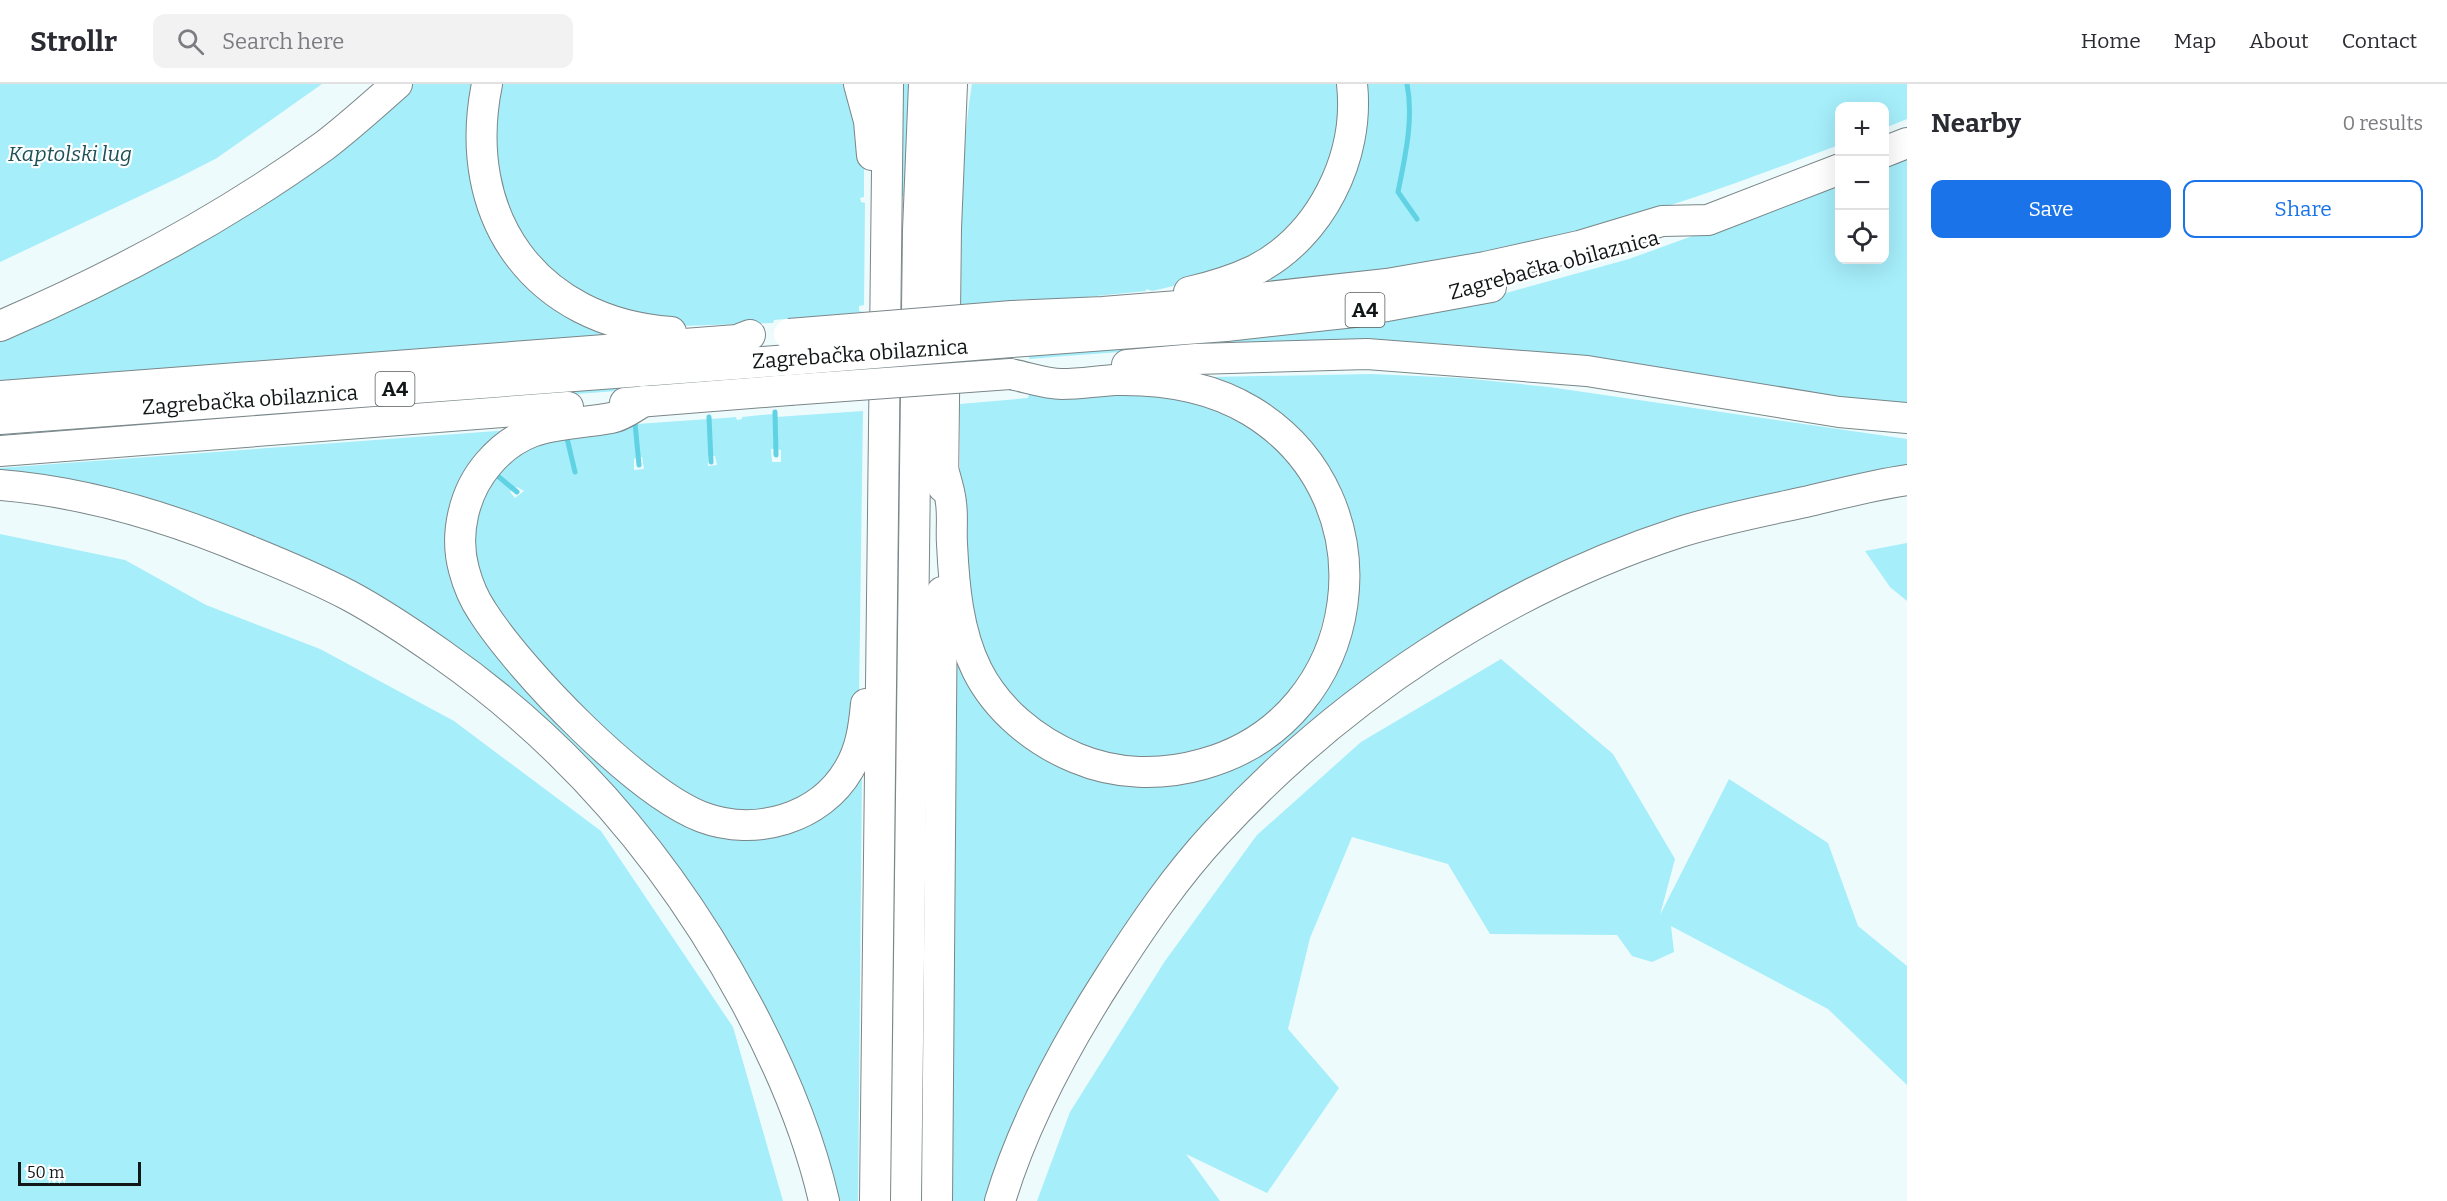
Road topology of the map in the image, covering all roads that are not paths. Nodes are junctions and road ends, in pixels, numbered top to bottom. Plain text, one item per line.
1 (397, 84) edge
2 (487, 84) edge
3 (859, 84) edge
4 (888, 84) edge
5 (924, 84) edge
6 (952, 84) edge
7 (963, 84) edge
8 (1352, 84) edge
9 (1907, 143) edge
10 (1889, 150) edge
11 (947, 170) junction
12 (1835, 171) edge
13 (1708, 220) junction
14 (886, 312) junction
15 (1103, 312) junction
16 (0, 326) edge
17 (1011, 329) junction
18 (750, 335) junction
19 (789, 347) junction
20 (1010, 374) junction
21 (0, 396) edge
22 (644, 401) junction
23 (1907, 418) edge
24 (0, 419) edge
25 (0, 451) edge
26 (943, 469) junction
27 (1907, 480) edge
28 (0, 485) edge
29 (883, 622) junction
30 (824, 1201) edge
31 (875, 1201) edge
32 (906, 1201) edge
33 (937, 1201) edge
34 (1000, 1201) edge

1 - 16 highway
2 - 18 highway
3 - 14 highway
4 - 14 highway
5 - 32 highway
6 - 11 highway
7 - 11 highway
8 - 15 highway
9 - 10 highway
11 - 26 highway
12 - 13 highway, Zagrebačka obilaznica
13 - 15 highway
13 - 17 highway, Zagrebačka obilaznica / A4
14 - 29 highway
15 - 17 highway
17 - 19 highway, Zagrebačka obilaznica / A4, bridge
18 - 19 highway
18 - 21 highway
19 - 24 highway, Zagrebačka obilaznica / A4
20 - 22 highway, Zagrebačka obilaznica / A4, bridge
20 - 23 highway, Zagrebačka obilaznica
20 - 26 highway
22 - 25 highway, Zagrebačka obilaznica / A4
22 - 29 highway
26 - 33 highway
27 - 34 highway
28 - 30 highway
29 - 31 highway

